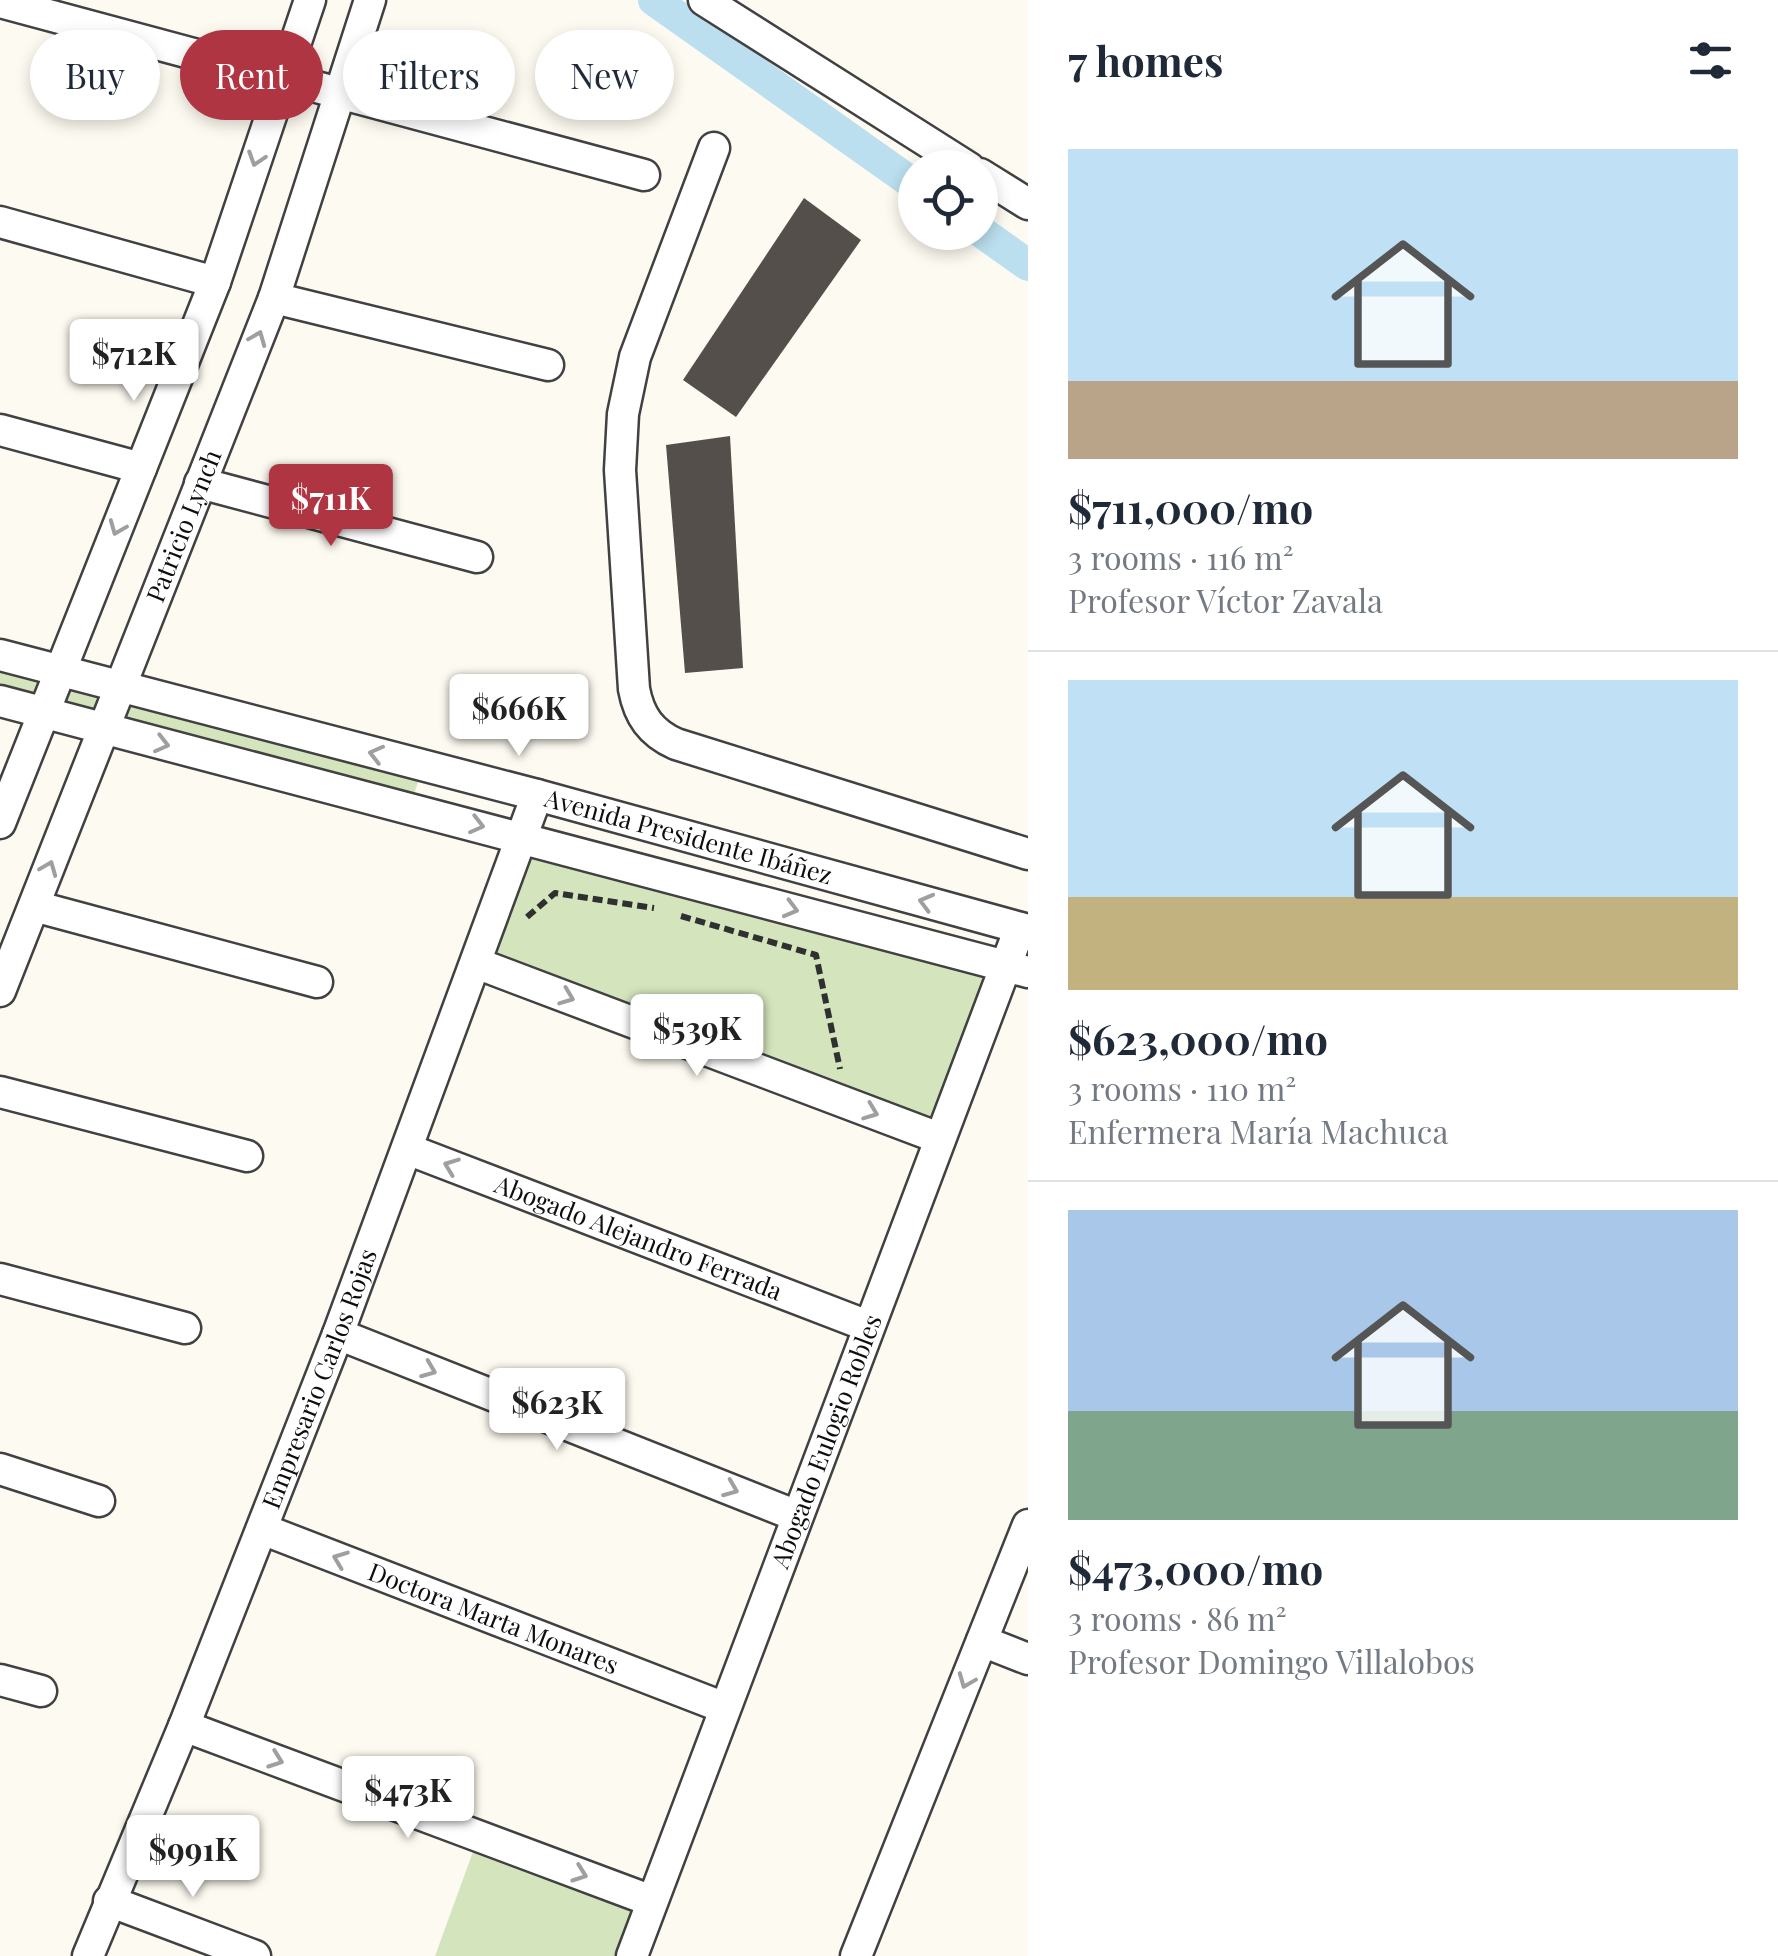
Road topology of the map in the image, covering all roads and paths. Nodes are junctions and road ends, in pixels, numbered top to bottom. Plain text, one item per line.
1 (310, 0) edge
2 (370, 0) edge
3 (704, 0) edge
4 (0, 2) edge
5 (300, 30) edge
6 (180, 50) edge
7 (323, 90) edge
8 (338, 94) junction
9 (269, 120) edge
10 (714, 148) dead end
11 (941, 150) edge
12 (644, 175) dead end
13 (998, 185) edge
14 (1028, 204) edge
15 (0, 222) edge
16 (215, 282) junction
17 (274, 298) junction
18 (548, 365) dead end
19 (0, 430) edge
20 (141, 468) junction
21 (200, 483) junction
22 (476, 556) dead end
23 (0, 655) edge
24 (60, 672) junction
25 (120, 688) junction
26 (0, 701) edge
27 (44, 713) junction
28 (104, 729) junction
29 (538, 795) junction
30 (0, 822) edge
31 (522, 836) junction
32 (1028, 854) edge
33 (34, 906) junction
34 (656, 908) dead end
35 (673, 914) dead end
36 (525, 918) dead end
37 (1024, 929) edge
38 (476, 963) junction
39 (1017, 969) edge
40 (317, 982) dead end
41 (0, 991) edge
42 (844, 1088) dead end
43 (0, 1092) edge
44 (940, 1138) junction
45 (407, 1149) junction
46 (248, 1156) dead end
47 (0, 1279) edge
48 (868, 1326) junction
49 (185, 1328) dead end
50 (338, 1334) junction
51 (0, 1469) edge
52 (99, 1501) dead end
53 (798, 1516) junction
54 (1028, 1525) edge
55 (262, 1529) junction
56 (982, 1641) junction
57 (1028, 1659) edge
58 (0, 1680) edge
59 (40, 1691) dead end
60 (725, 1708) junction
61 (184, 1726) junction
62 (110, 1901) junction
63 (652, 1901) junction
64 (88, 1956) edge
65 (255, 1956) edge
66 (632, 1956) edge
67 (856, 1956) edge

1 - 5 street
2 - 8 street, Patricio Lynch
3 - 11 street
4 - 6 street
7 - 8 street
8 - 12 street
8 - 17 street, Patricio Lynch
9 -> 16 street
10 - 32 street
13 - 14 street
15 - 16 street
16 - 20 street
17 - 18 street
21 -> 17 street, Patricio Lynch
19 - 20 street
20 -> 24 street
21 - 22 street
21 - 25 street, Patricio Lynch
23 - 24 street, Avenida Presidente Ibáñez
24 - 25 street, Avenida Presidente Ibáñez
24 - 27 street
25 - 28 street, Patricio Lynch
29 -> 25 street, Avenida Presidente Ibáñez
26 - 27 street, Avenida Presidente Ibáñez
27 - 28 street, Avenida Presidente Ibáñez
27 - 30 street
28 -> 31 street, Avenida Presidente Ibáñez
33 -> 28 street, Patricio Lynch
29 - 31 street, Empresario Carlos Rojas
37 -> 29 street, Avenida Presidente Ibáñez
31 - 38 street, Empresario Carlos Rojas
31 -> 39 street, Avenida Presidente Ibáñez
33 - 40 street
33 - 41 street, Patricio Lynch
34 - 36 path
35 - 42 path
37 - 39 street, Abogado Eulogio Robles
38 -> 44 street
38 - 45 street, Empresario Carlos Rojas
39 - 44 street, Abogado Eulogio Robles
43 - 46 street
44 - 48 street, Abogado Eulogio Robles
48 -> 45 street, Abogado Alejandro Ferrada
45 - 50 street, Empresario Carlos Rojas
47 - 49 street
48 - 53 street, Abogado Eulogio Robles
50 -> 53 street
50 - 55 street, Empresario Carlos Rojas
51 - 52 street
53 - 60 street, Abogado Eulogio Robles
54 - 56 street
60 -> 55 street, Doctora Marta Monares
55 - 61 street, Empresario Carlos Rojas
56 - 57 street
56 -> 67 street
58 - 59 street
60 - 63 street, Abogado Eulogio Robles
61 - 62 street, Empresario Carlos Rojas
61 -> 63 street
62 - 64 street, Empresario Carlos Rojas
62 - 65 street
63 - 66 street, Abogado Eulogio Robles

